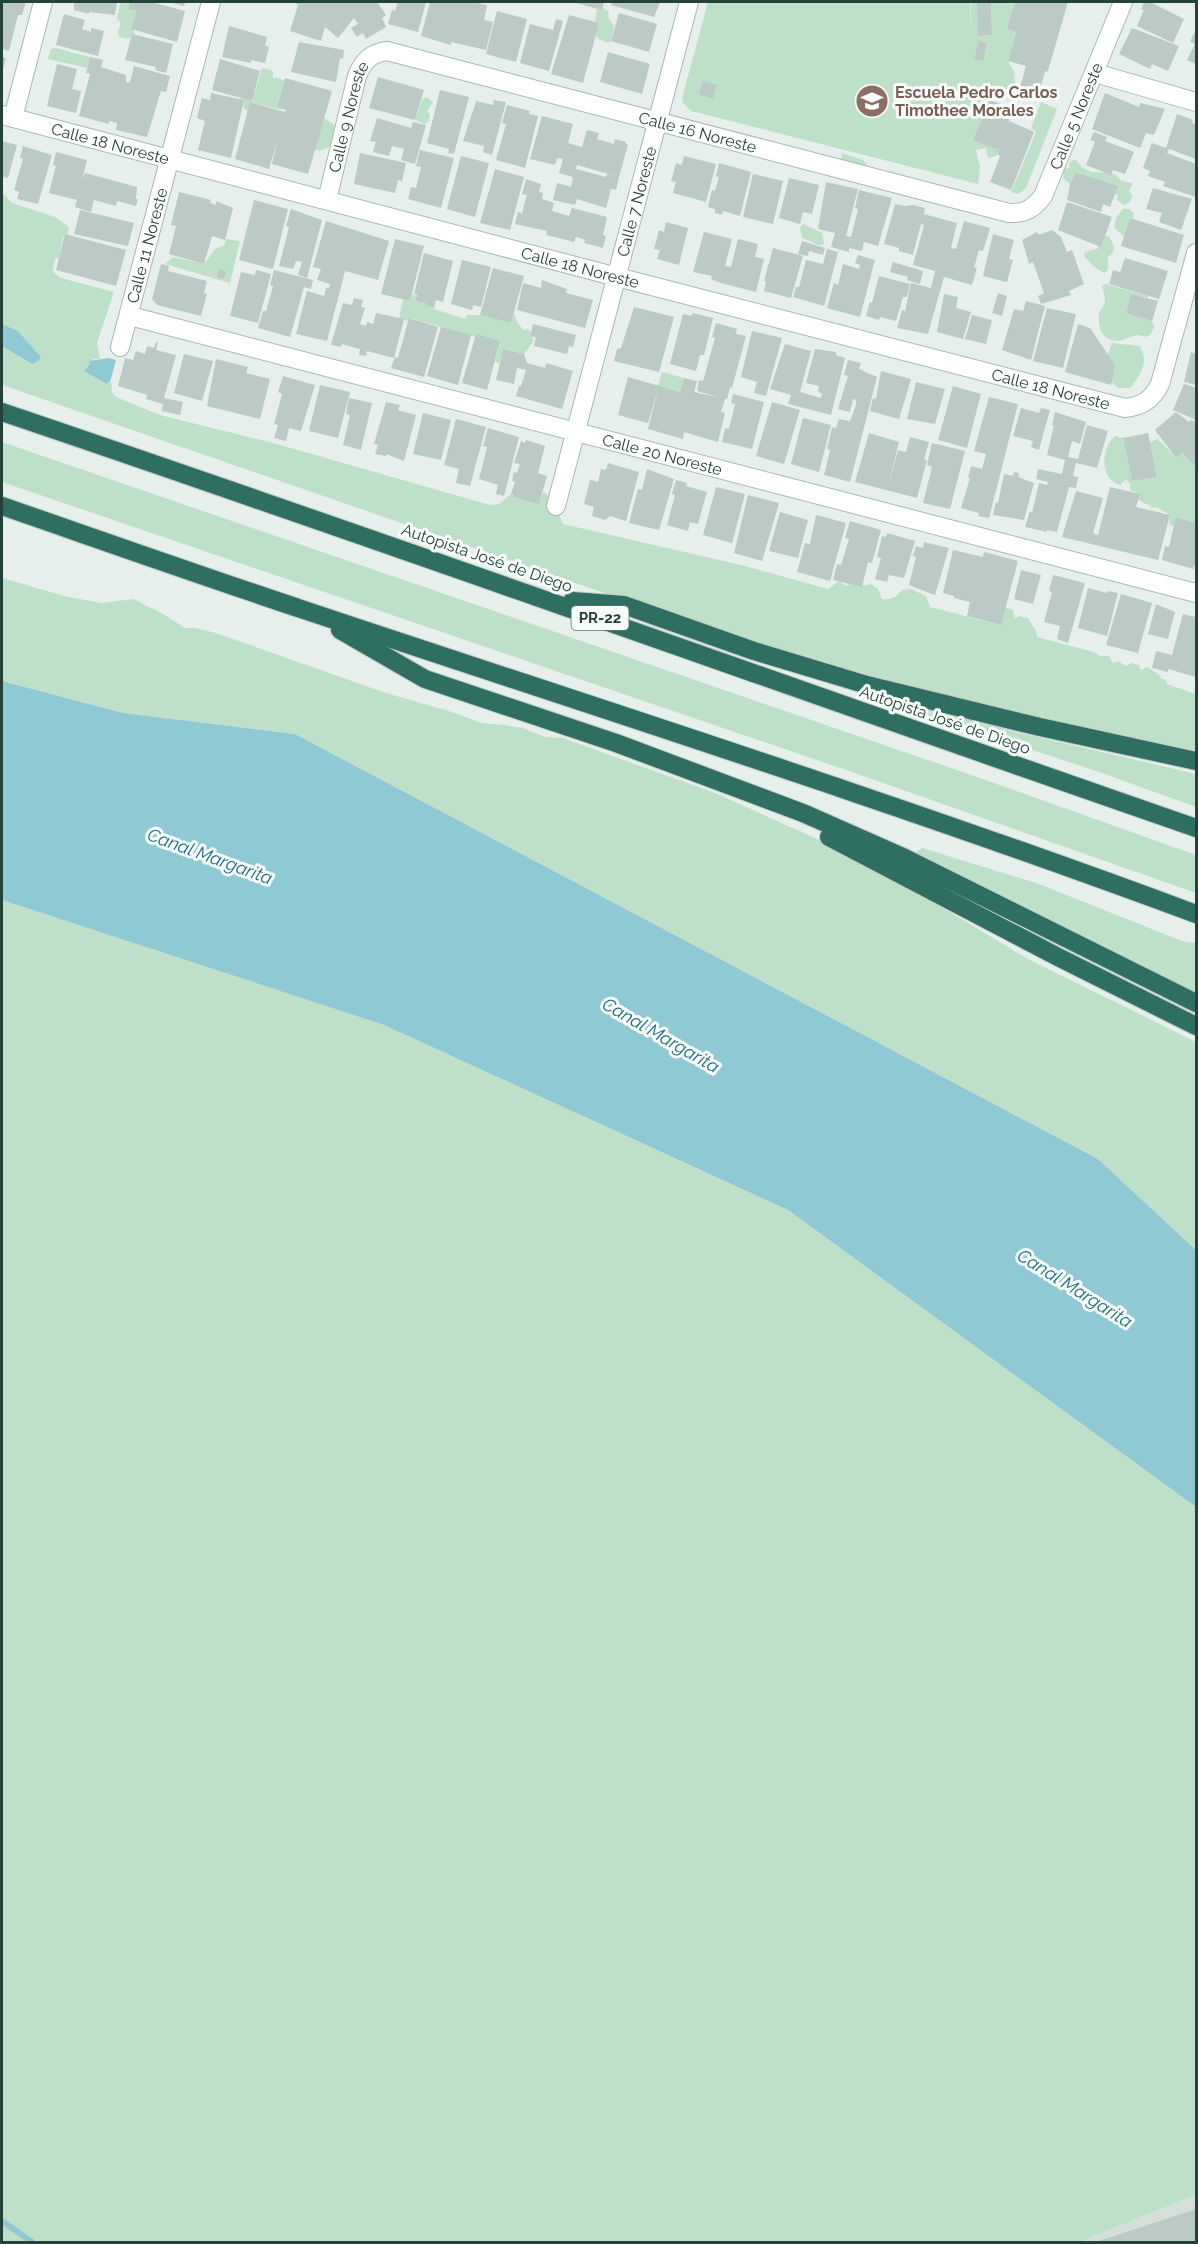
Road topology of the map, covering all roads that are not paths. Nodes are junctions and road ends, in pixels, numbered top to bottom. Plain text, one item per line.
1 (43, 2) edge
2 (212, 2) edge
3 (690, 2) edge
4 (1123, 2) edge
5 (387, 51) joint
6 (1095, 73) junction
7 (1197, 102) edge
8 (7, 116) edge
9 (657, 121) junction
10 (168, 159) junction
11 (327, 200) junction
12 (1009, 213) joint
13 (1197, 253) edge
14 (617, 277) junction
15 (130, 316) junction
16 (120, 347) dead end
17 (2, 412) edge
18 (576, 432) junction
19 (2, 506) edge
20 (556, 506) dead end
21 (1197, 593) edge
22 (547, 599) junction
23 (304, 610) junction
24 (1197, 761) edge
25 (749, 792) junction
26 (1197, 828) edge
27 (1197, 914) edge
28 (1197, 1004) edge
29 (1197, 1026) edge

1 - 8 street
2 - 10 street, Calle 11 Noreste
3 - 9 street, Calle 7 Noreste
4 - 6 street, Calle 5 Noreste
5 - 9 street, Calle 16 Noreste
5 - 11 street, Calle 9 Noreste
6 - 7 street
6 - 12 street, Calle 5 Noreste
8 - 10 street, Calle 18 Noreste
9 - 12 street, Calle 16 Noreste
9 - 14 street, Calle 7 Noreste
10 - 11 street, Calle 18 Noreste
10 - 15 street, Calle 11 Noreste
11 - 14 street, Calle 18 Noreste
13 - 14 street, Calle 18 Noreste
14 - 18 street, Calle 7 Noreste
15 - 16 street, Calle 11 Noreste
15 - 18 street, Calle 20 Noreste
17 - 22 highway, Autopista José de Diego / PR-22
18 - 20 street, Calle 7 Noreste
18 - 21 street, Calle 20 Noreste
19 - 23 highway
22 - 24 highway
22 - 26 highway, Autopista José de Diego / PR-22
23 - 25 highway
23 - 27 highway
25 - 28 highway
25 - 29 highway

